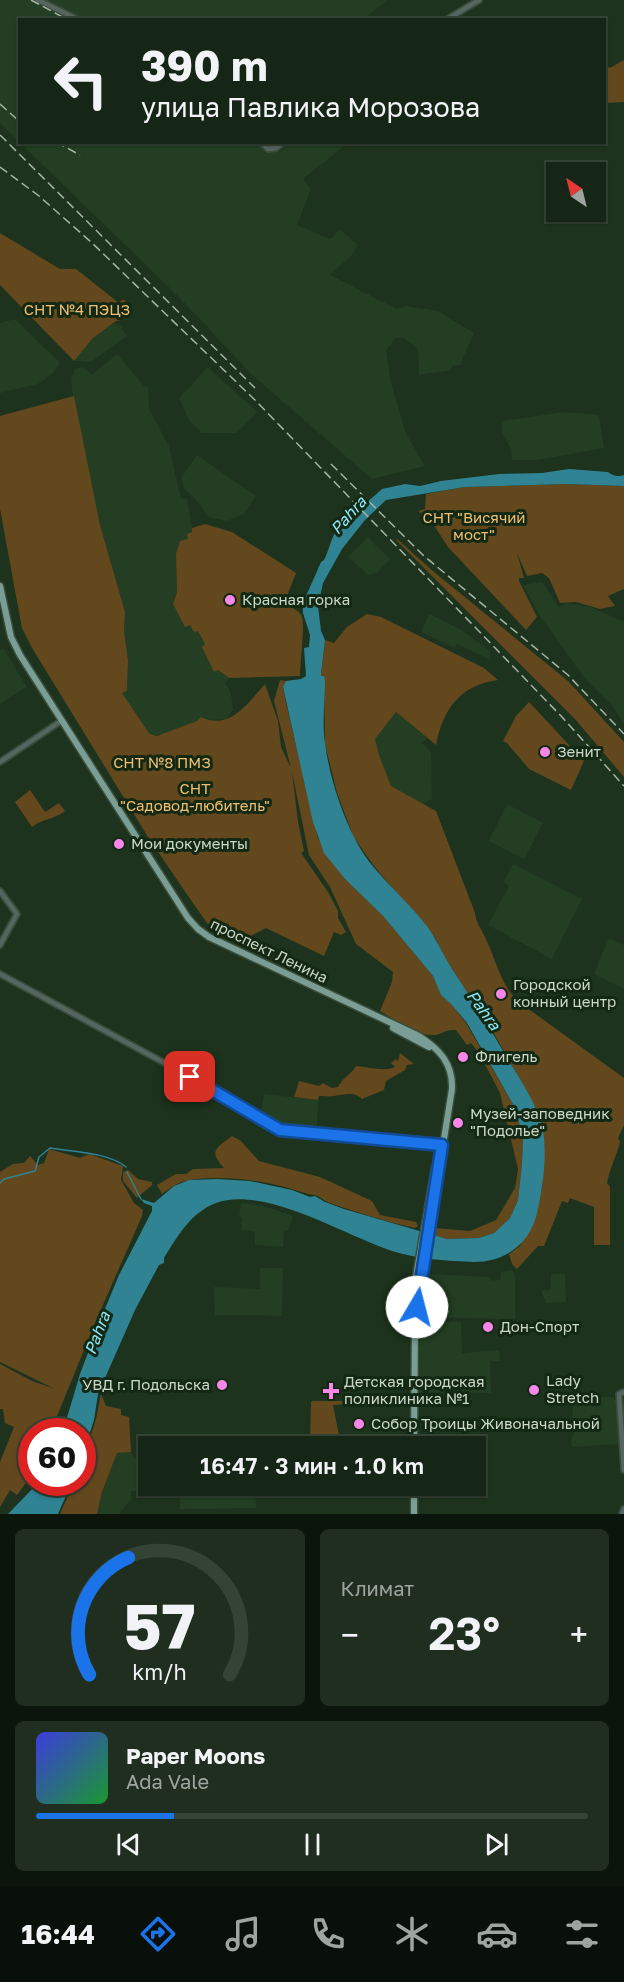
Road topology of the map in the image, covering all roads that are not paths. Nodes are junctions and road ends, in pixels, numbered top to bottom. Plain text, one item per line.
1 (38, 0) edge
2 (480, 0) edge
3 (75, 18) edge
4 (449, 18) edge
5 (262, 144) edge
6 (281, 144) edge
7 (0, 586) edge
8 (0, 602) edge
9 (60, 722) junction
10 (0, 762) edge
11 (0, 891) edge
12 (0, 945) edge
13 (0, 974) edge
14 (440, 1144) junction
15 (621, 1393) edge
16 (414, 1436) edge
17 (624, 1470) edge
18 (414, 1496) edge
19 (624, 1509) edge
20 (414, 1514) edge
21 (622, 1514) edge

1 - 3 street
2 - 4 street
5 - 6 street
7 - 9 main road, проспект Ленина
8 - 9 main road, проспект Ленина
9 - 10 street
9 - 14 main road, проспект Ленина
11 - 12 street
13 - 14 street
14 - 16 main road, проспект Ленина
15 - 17 street
18 - 20 main road
19 - 21 street

